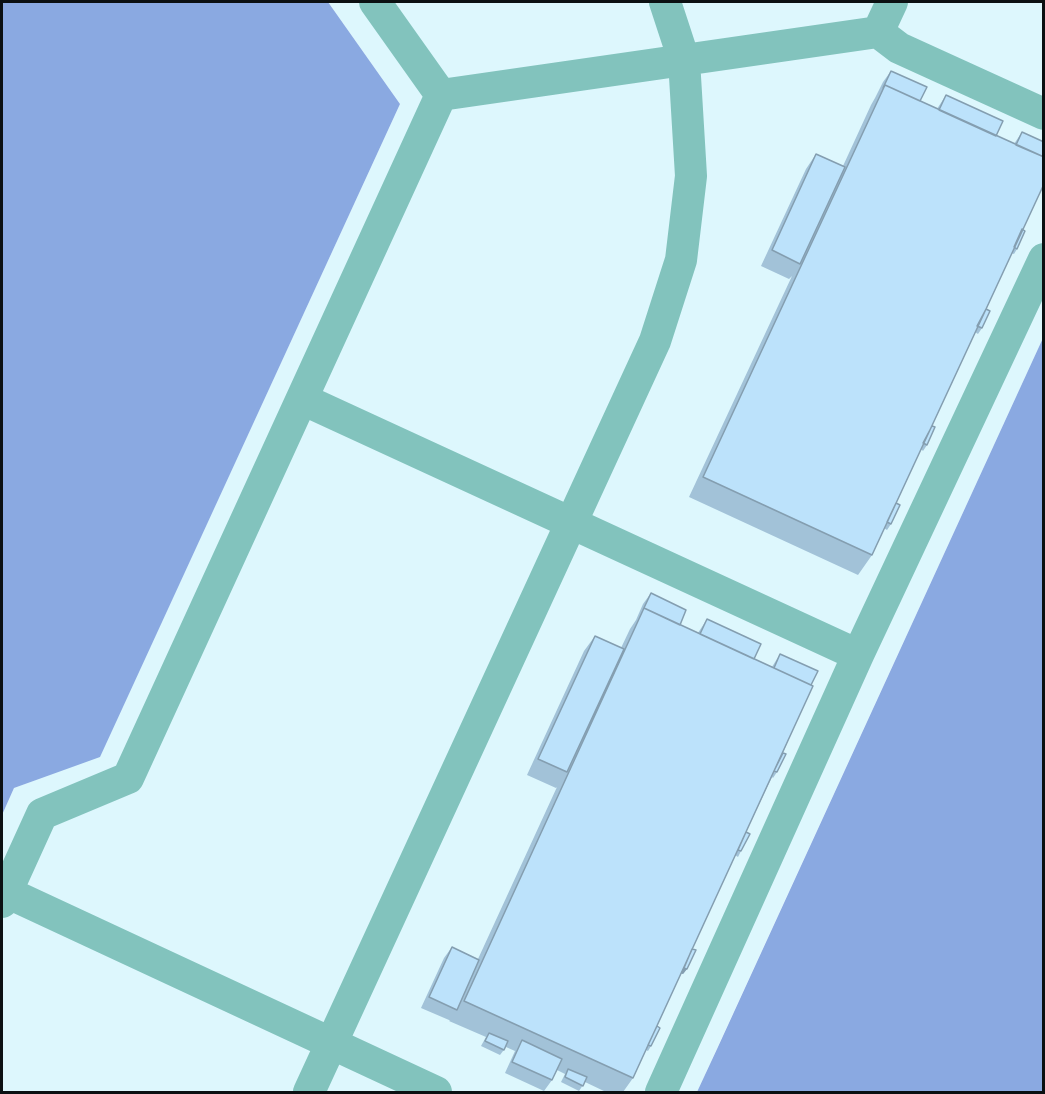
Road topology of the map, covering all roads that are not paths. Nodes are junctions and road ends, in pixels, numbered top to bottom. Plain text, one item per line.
1 (375, 2) edge
2 (665, 2) edge
3 (892, 2) edge
4 (878, 32) junction
5 (684, 60) junction
6 (441, 95) junction
7 (1044, 114) edge
8 (1044, 258) edge
9 (302, 399) junction
10 (571, 522) junction
11 (858, 655) junction
12 (4, 897) edge
13 (332, 1044) junction
14 (309, 1092) edge
15 (436, 1092) edge
16 (661, 1092) edge

1 - 6 lane
2 - 5 lane
3 - 4 lane
4 - 5 lane
4 - 7 lane
5 - 6 lane
5 - 10 lane
6 - 9 lane
8 - 11 lane
9 - 10 lane
9 - 12 lane
10 - 11 lane
10 - 13 lane
11 - 16 lane
12 - 13 lane
13 - 14 lane
13 - 15 lane

